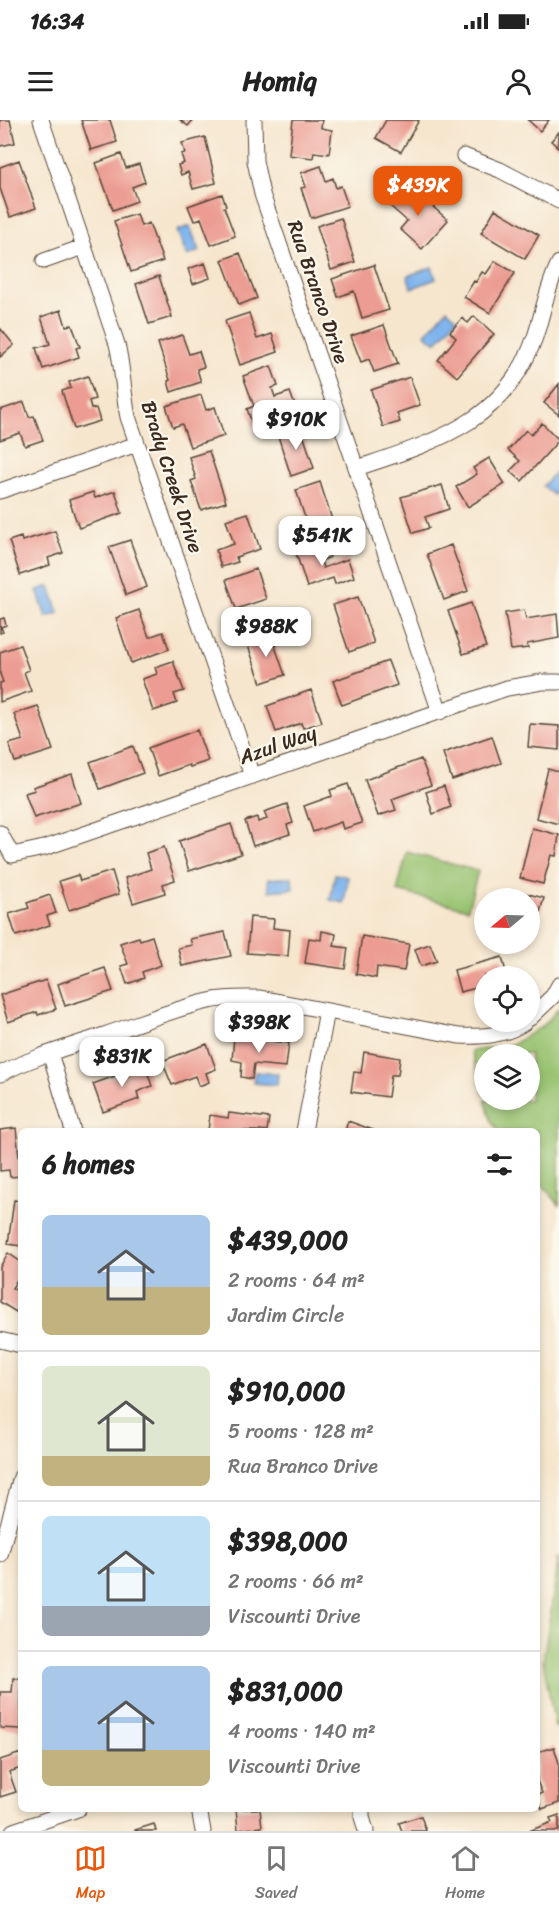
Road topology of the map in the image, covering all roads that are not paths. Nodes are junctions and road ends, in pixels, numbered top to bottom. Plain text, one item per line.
1 (41, 120) edge
2 (254, 120) edge
3 (464, 156) dead end
4 (559, 201) edge
5 (84, 246) junction
6 (44, 261) dead end
7 (559, 263) edge
8 (137, 444) junction
9 (357, 468) junction
10 (0, 491) edge
11 (559, 682) edge
12 (440, 712) junction
13 (252, 776) junction
14 (0, 832) edge
15 (559, 985) edge
16 (540, 1008) edge
17 (327, 1011) junction
18 (504, 1032) edge
19 (51, 1053) junction
20 (0, 1074) edge
21 (72, 1128) edge
22 (305, 1128) edge
23 (0, 1340) edge
24 (18, 1344) edge
25 (18, 1488) edge
26 (0, 1556) edge
27 (69, 1812) edge
28 (200, 1812) edge
29 (362, 1812) edge
30 (13, 1831) edge
31 (203, 1831) edge
32 (366, 1831) edge

1 - 5 street, Brady Creek Drive
2 - 9 street, Rua Branco Drive
3 - 4 street
5 - 6 street
5 - 8 street, Brady Creek Drive
7 - 9 street
8 - 10 street
8 - 13 street, Brady Creek Drive
9 - 12 street, Rua Branco Drive
11 - 12 street, Azul Way
12 - 13 street, Azul Way
13 - 14 street, Azul Way
15 - 16 street
17 - 18 street
17 - 19 street
17 - 22 street
19 - 20 street
19 - 21 street
23 - 24 street
25 - 26 street
27 - 30 street
28 - 31 street
29 - 32 street

